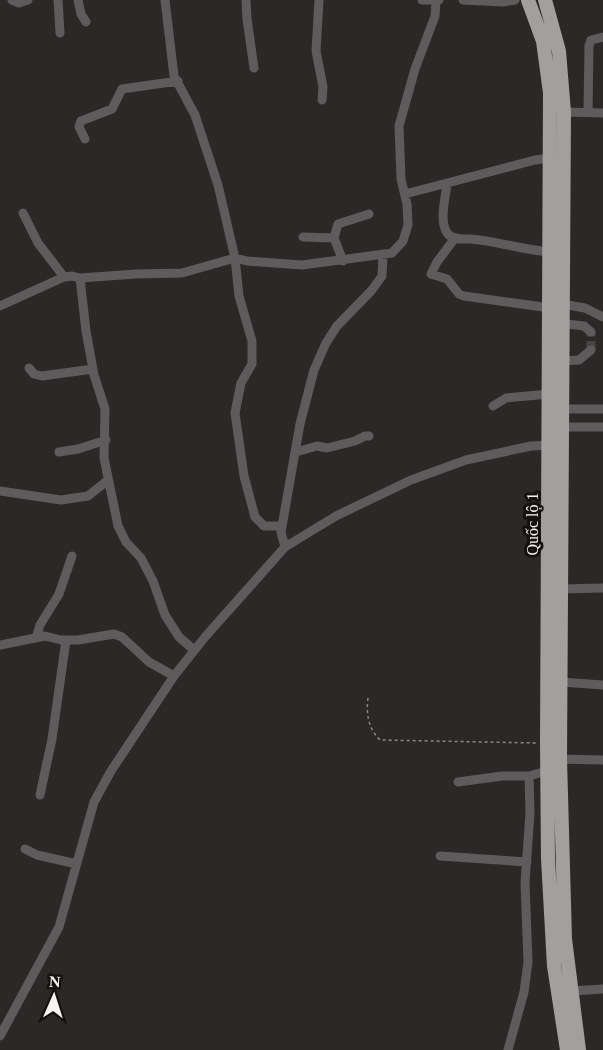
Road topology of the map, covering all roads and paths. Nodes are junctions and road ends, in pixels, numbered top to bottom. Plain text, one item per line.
1 (12, 0) edge
2 (28, 0) edge
3 (58, 0) edge
4 (78, 0) edge
5 (165, 0) edge
6 (246, 0) edge
7 (319, 0) edge
8 (422, 0) edge
9 (438, 0) edge
10 (463, 0) edge
11 (515, 0) edge
12 (528, 0) edge
13 (545, 0) edge
14 (86, 22) dead end
15 (60, 33) dead end
16 (603, 37) edge
17 (254, 68) dead end
18 (178, 81) junction
19 (322, 100) dead end
20 (564, 112) junction
21 (588, 112) junction
22 (603, 113) edge
23 (84, 139) dead end
24 (550, 158) junction
25 (447, 183) junction
26 (405, 194) junction
27 (23, 213) dead end
28 (369, 214) dead end
29 (303, 237) dead end
30 (334, 238) junction
31 (455, 238) junction
32 (550, 252) junction
33 (384, 255) junction
34 (235, 258) junction
35 (343, 261) junction
36 (64, 278) junction
37 (80, 278) junction
38 (0, 306) edge
39 (556, 306) junction
40 (603, 317) edge
41 (556, 323) junction
42 (591, 332) dead end
43 (591, 350) dead end
44 (562, 361) junction
45 (29, 368) dead end
46 (93, 369) junction
47 (549, 394) junction
48 (493, 406) dead end
49 (562, 409) junction
50 (603, 409) edge
51 (562, 426) junction
52 (603, 427) edge
53 (369, 436) dead end
54 (106, 440) junction
55 (555, 445) junction
56 (59, 452) dead end
57 (296, 452) junction
58 (108, 480) junction
59 (0, 491) edge
60 (282, 526) junction
61 (285, 547) junction
62 (72, 556) dead end
63 (603, 588) edge
64 (561, 589) junction
65 (36, 638) junction
66 (66, 640) junction
67 (0, 645) edge
68 (194, 650) junction
69 (174, 676) junction
70 (561, 682) junction
71 (603, 685) edge
72 (368, 698) dead end
73 (547, 743) junction
74 (603, 760) edge
75 (551, 763) junction
76 (528, 776) junction
77 (458, 782) dead end
78 (40, 795) dead end
79 (25, 849) dead end
80 (440, 856) dead end
81 (526, 862) junction
82 (77, 864) junction
83 (603, 989) edge
84 (571, 991) junction
85 (0, 1036) edge
86 (572, 1045) edge
87 (508, 1050) edge

1 - 2 street
3 - 15 street
4 - 14 street
5 - 18 street
6 - 17 street
7 - 19 street
8 - 9 street
9 - 26 street
10 - 11 street
12 - 24 highway, Quốc lộ 1
13 - 20 highway, Quốc lộ 1
16 - 21 street
18 - 23 street
18 - 34 street
20 - 21 street
20 - 39 highway, Quốc lộ 1
21 - 22 street
24 - 25 street
24 - 32 highway, Quốc lộ 1
25 - 26 street
25 - 31 street
26 - 33 street
27 - 36 street
28 - 30 street
29 - 30 street
30 - 35 street
31 - 32 street
31 - 39 street
32 - 39 highway, Quốc lộ 1
33 - 35 street
33 - 57 street
34 - 35 street
34 - 37 street
34 - 60 street
36 - 37 street
36 - 38 street
37 - 46 street
39 - 40 street
39 - 41 highway, Quốc lộ 1
41 - 42 street
41 - 44 highway, Quốc lộ 1
41 - 47 highway, Quốc lộ 1
43 - 44 street
44 - 49 highway, Quốc lộ 1
45 - 46 street
46 - 54 street
47 - 48 street
47 - 55 highway, Quốc lộ 1
49 - 50 street
49 - 51 highway, Quốc lộ 1
51 - 52 street
51 - 55 highway, Quốc lộ 1
53 - 57 street
54 - 56 street
54 - 58 street
55 - 61 street
55 - 64 highway, Quốc lộ 1
55 - 73 highway, Quốc lộ 1
57 - 60 street
58 - 59 street
58 - 68 street
60 - 61 street
61 - 68 street
62 - 65 street
63 - 64 street
64 - 70 highway, Quốc lộ 1
65 - 66 street
65 - 67 street
66 - 69 street
66 - 78 street
68 - 69 street
69 - 82 street
70 - 71 street
70 - 75 highway, Quốc lộ 1
72 - 73 path
73 - 75 highway, Quốc lộ 1
74 - 75 street
75 - 76 street
75 - 84 highway, Quốc lộ 1
75 - 86 highway, Quốc lộ 1
76 - 77 street
76 - 81 street
79 - 82 street
80 - 81 street
81 - 87 street
82 - 85 street
83 - 84 street
84 - 86 highway, Quốc lộ 1

